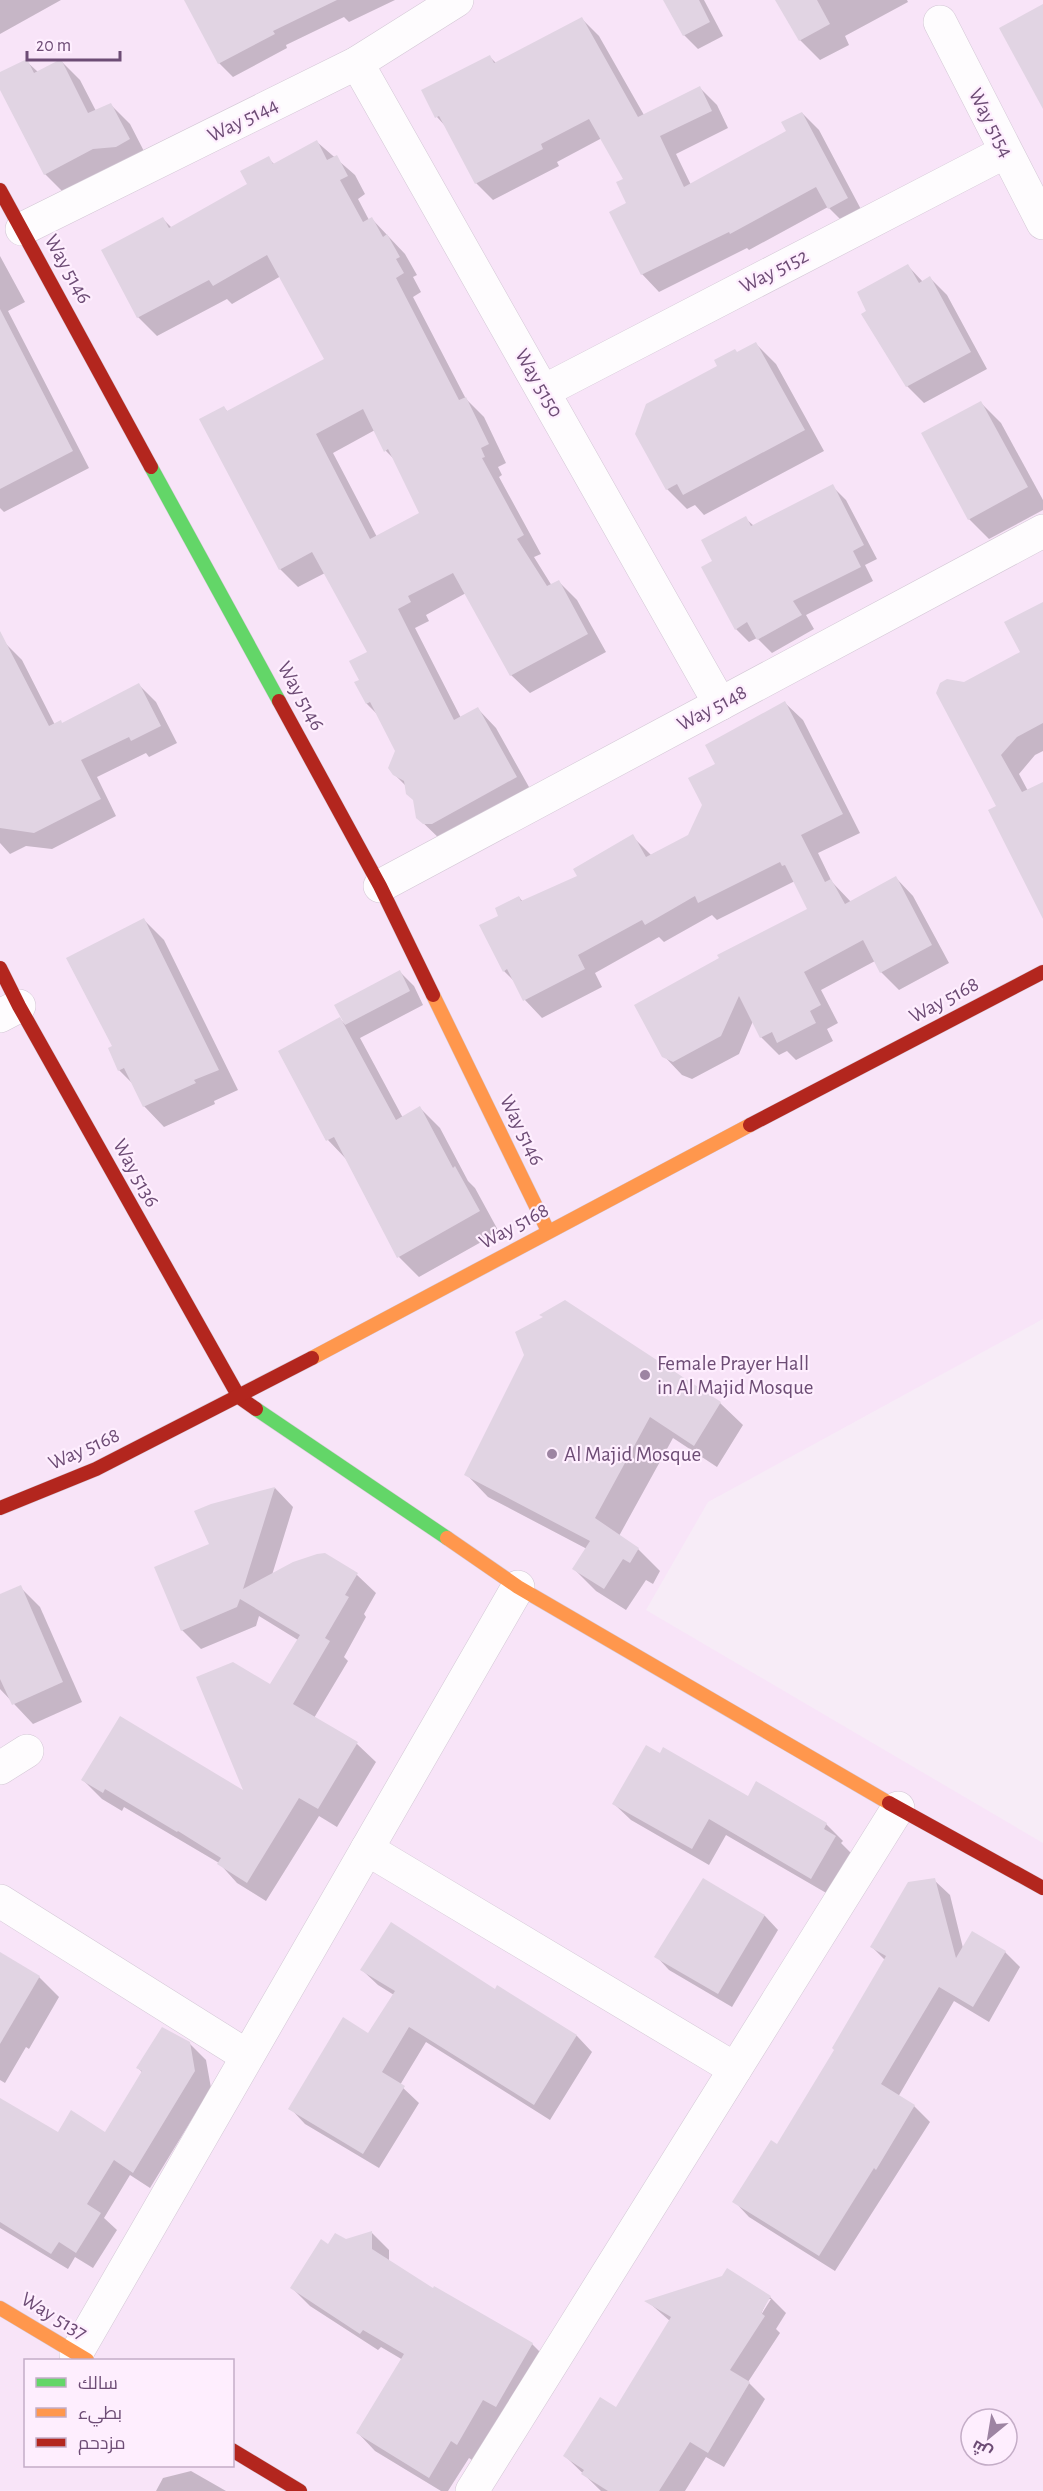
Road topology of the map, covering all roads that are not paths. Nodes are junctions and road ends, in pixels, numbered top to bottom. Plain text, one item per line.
1 (457, 0) edge
2 (940, 22) dead end
3 (357, 63) junction
4 (1005, 152) junction
5 (0, 190) edge
6 (1043, 223) edge
7 (22, 229) junction
8 (544, 391) junction
9 (1043, 531) edge
10 (720, 704) junction
11 (380, 886) junction
12 (0, 968) edge
13 (1043, 972) edge
14 (9, 1011) edge
15 (548, 1231) junction
16 (239, 1397) junction
17 (0, 1508) edge
18 (518, 1587) junction
19 (27, 1751) dead end
20 (0, 1768) edge
21 (898, 1808) junction
22 (367, 1849) junction
23 (1043, 1888) edge
24 (0, 1901) edge
25 (247, 2056) junction
26 (735, 2069) junction
27 (0, 2308) edge
28 (81, 2357) edge
29 (234, 2451) edge
30 (300, 2491) edge
31 (472, 2491) edge

1 - 3 street, Way 5144
2 - 4 street, Way 5154
3 - 7 street, Way 5144
3 - 8 street, Way 5150
4 - 6 street, Way 5154
4 - 8 street, Way 5152
5 - 7 street, Way 5146
7 - 11 street, Way 5146
8 - 10 street, Way 5150
9 - 10 street, Way 5148
10 - 11 street, Way 5148
11 - 15 street, Way 5146
12 - 14 street, Way 5136
13 - 15 street, Way 5168
14 - 16 street, Way 5136
15 - 16 street, Way 5168
16 - 17 street, Way 5168
16 - 18 street
18 - 21 street
18 - 22 street
19 - 20 street
21 - 23 street
21 - 26 street
22 - 25 street
22 - 26 street
24 - 25 street
25 - 28 street
26 - 31 street
27 - 28 street, Way 5137
29 - 30 street

